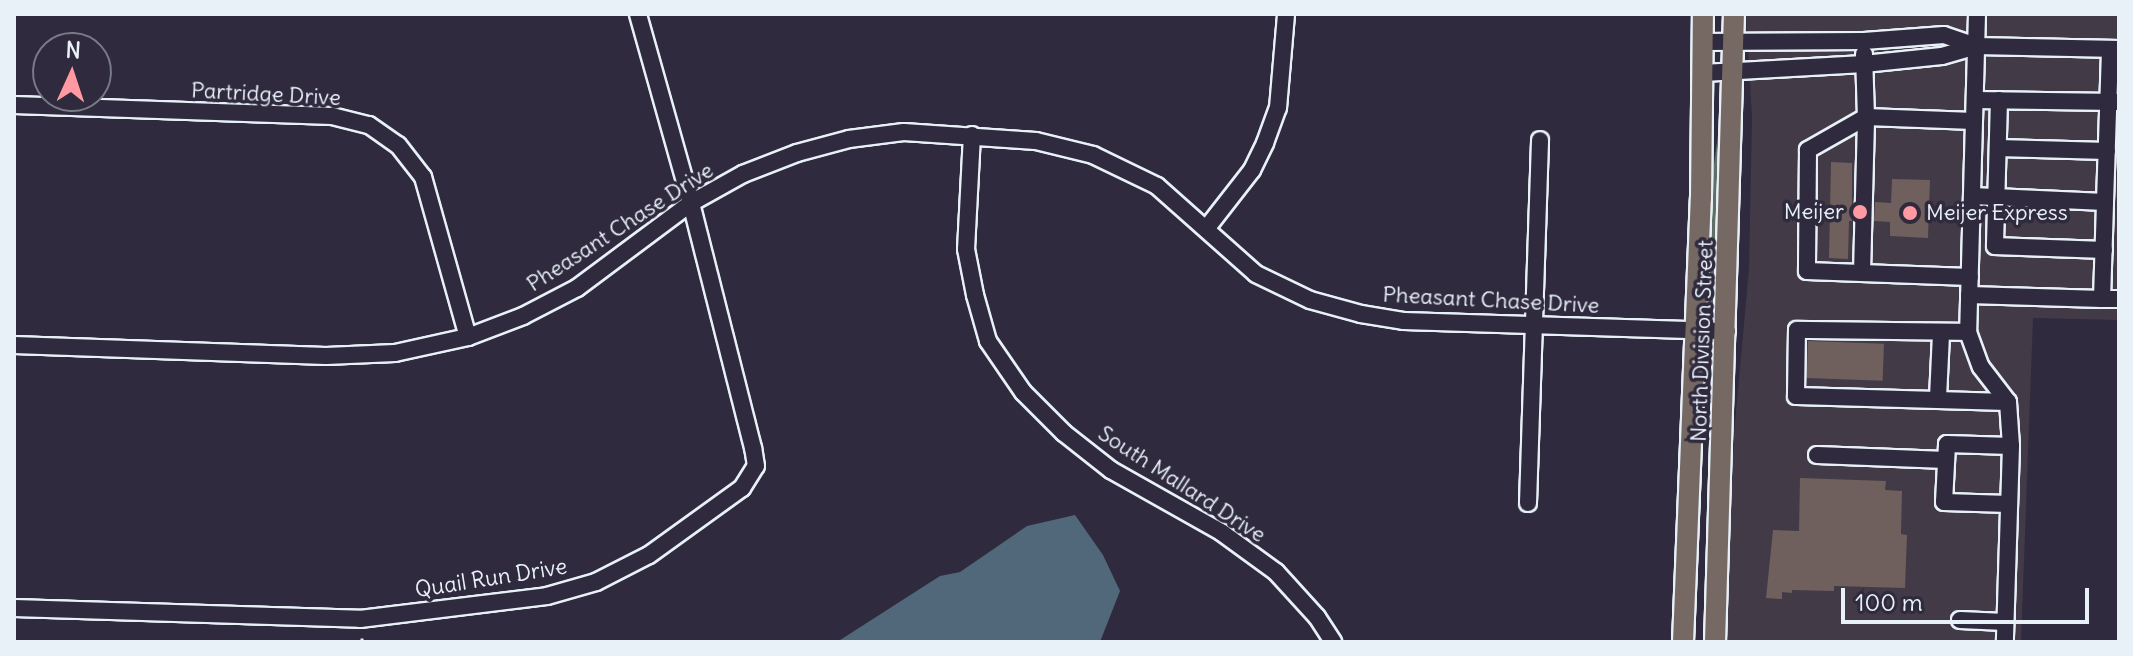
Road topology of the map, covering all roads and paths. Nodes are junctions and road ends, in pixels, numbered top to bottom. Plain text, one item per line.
1 (638, 14) edge
2 (1286, 14) edge
3 (1703, 14) edge
4 (1734, 14) edge
5 (1977, 14) edge
6 (1864, 41) junction
7 (1703, 42) junction
8 (1734, 42) junction
9 (1976, 46) junction
10 (2114, 49) edge
11 (1864, 64) junction
12 (1703, 73) junction
13 (1735, 73) junction
14 (1975, 100) junction
15 (1999, 100) junction
16 (2115, 101) edge
17 (14, 105) edge
18 (1866, 117) junction
19 (1974, 121) junction
20 (972, 135) junction
21 (1540, 140) dead end
22 (1998, 148) junction
23 (2107, 151) junction
24 (1972, 196) junction
25 (1996, 197) junction
26 (2105, 202) junction
27 (691, 203) junction
28 (1206, 229) junction
29 (2104, 250) junction
30 (1862, 273) junction
31 (1970, 277) junction
32 (1969, 295) junction
33 (2111, 299) edge
34 (1535, 325) junction
35 (1696, 330) junction
36 (1727, 331) junction
37 (1968, 332) junction
38 (1941, 334) junction
39 (468, 337) junction
40 (14, 345) edge
41 (1938, 398) junction
42 (2008, 402) junction
43 (2011, 446) junction
44 (1817, 455) dead end
45 (1946, 460) junction
46 (1528, 503) dead end
47 (2009, 504) junction
48 (14, 608) edge
49 (1960, 620) dead end
50 (2005, 622) junction
51 (1333, 642) edge
52 (1683, 642) edge
53 (1715, 642) edge
54 (2005, 642) edge

1 - 27 street, Quail Run Drive
2 - 28 street
3 - 7 main road, North Division Street
4 - 8 main road, North Division Street
5 - 9 street
6 - 8 street
6 - 9 street
6 - 11 street
7 - 8 street
7 - 12 main road, North Division Street
8 - 13 main road, North Division Street
9 - 10 street
9 - 11 street
9 - 14 street
10 - 16 street
11 - 13 street
11 - 18 street
12 - 13 street
12 - 35 main road, North Division Street
13 - 36 main road, North Division Street
14 - 15 street
14 - 19 street
15 - 16 street
15 - 22 street
16 - 23 street
17 - 39 street, Partridge Drive
18 - 19 street
18 - 30 street
18 - 30 street
19 - 24 street
20 - 27 street, Pheasant Chase Drive
20 - 28 street, Pheasant Chase Drive
20 - 51 street, South Mallard Drive
21 - 34 street
22 - 23 street
22 - 25 street
23 - 26 street
24 - 25 street
24 - 31 street
25 - 26 street
25 - 29 street
26 - 29 street
27 - 39 street, Pheasant Chase Drive
27 - 48 street, Quail Run Drive
28 - 34 street, Pheasant Chase Drive
29 - 33 street
30 - 31 street
31 - 32 street
32 - 33 street
32 - 37 street
34 - 35 street, Pheasant Chase Drive
34 - 46 street
35 - 36 street, Pheasant Chase Drive
35 - 52 main road, North Division Street
36 - 53 main road, North Division Street
37 - 38 street
37 - 42 street
38 - 41 street
38 - 41 street
39 - 40 street, Pheasant Chase Drive
41 - 42 street
42 - 43 street
43 - 45 street
43 - 47 street
44 - 45 street
45 - 47 street
47 - 50 street
49 - 50 street
50 - 54 street

